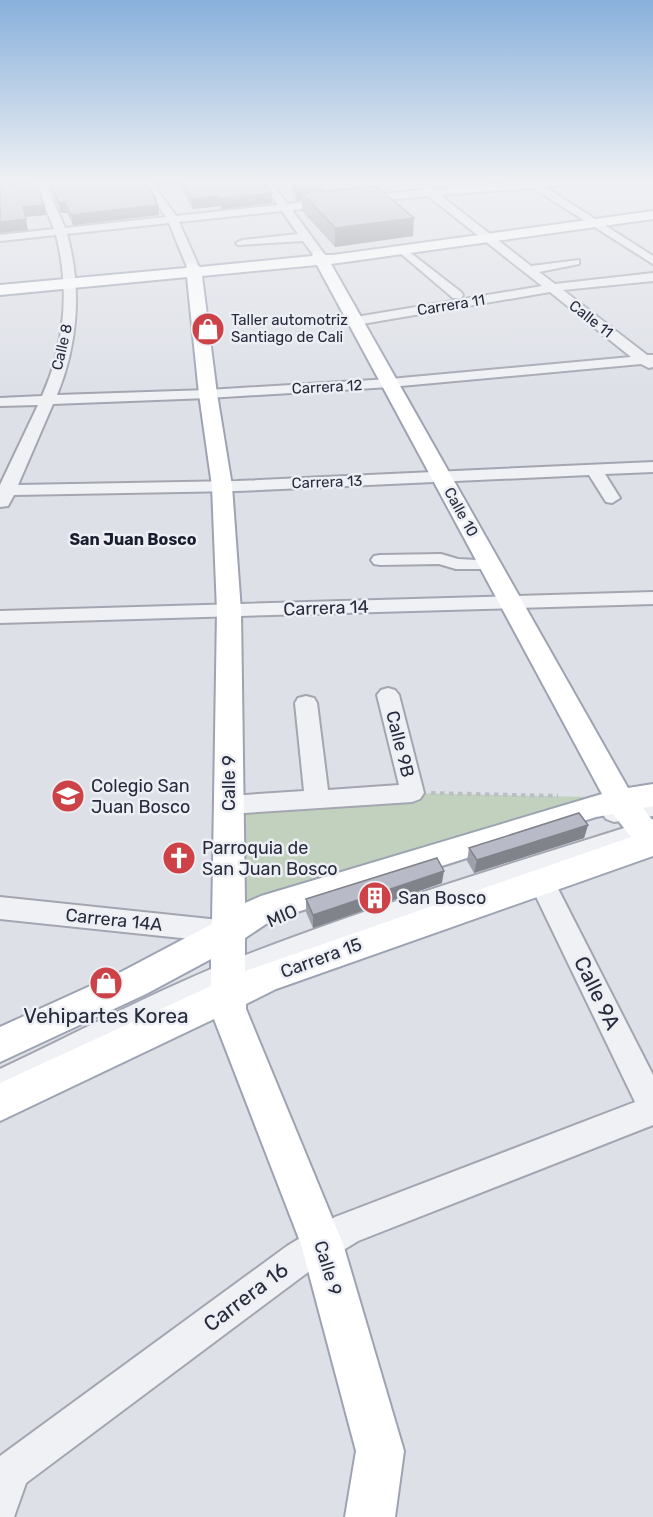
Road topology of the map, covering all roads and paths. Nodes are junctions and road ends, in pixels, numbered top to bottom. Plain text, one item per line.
1 (64, 253) edge
2 (187, 253) edge
3 (318, 253) edge
4 (354, 253) edge
5 (370, 253) edge
6 (406, 253) edge
7 (506, 253) edge
8 (321, 257) junction
9 (575, 262) dead end
10 (194, 269) junction
11 (528, 270) junction
12 (653, 277) edge
13 (69, 281) junction
14 (0, 283) edge
15 (552, 288) junction
16 (0, 290) edge
17 (457, 295) dead end
18 (356, 321) junction
19 (650, 362) edge
20 (390, 383) junction
21 (208, 394) junction
22 (47, 400) junction
23 (0, 402) edge
24 (653, 467) edge
25 (594, 470) junction
26 (442, 478) junction
27 (222, 486) junction
28 (4, 490) edge
29 (612, 498) dead end
30 (0, 506) edge
31 (380, 560) dead end
32 (490, 565) junction
33 (653, 598) edge
34 (510, 602) junction
35 (229, 610) junction
36 (0, 617) edge
37 (388, 695) dead end
38 (306, 703) dead end
39 (412, 793) junction
40 (653, 795) edge
41 (566, 796) dead end
42 (317, 799) junction
43 (229, 805) junction
44 (644, 826) edge
45 (541, 880) junction
46 (0, 908) edge
47 (228, 962) junction
48 (0, 1045) edge
49 (0, 1058) edge
50 (0, 1084) edge
51 (0, 1102) edge
52 (653, 1108) edge
53 (322, 1244) junction
54 (380, 1451) junction
55 (4, 1485) edge
56 (370, 1517) edge
57 (397, 1517) edge

1 - 13 street, Calle 8
2 - 10 street, Calle 9
3 - 8 street, Calle 10
4 - 8 main road
5 - 8 main road
6 - 17 street
7 - 11 street, Calle 11
8 - 10 main road
8 - 18 main road, Calle 10
9 - 11 street
10 - 13 main road
10 - 21 main road, Calle 9
11 - 15 street, Calle 11
12 - 15 street, Carrera 11
13 - 14 main road
13 - 16 main road
13 - 22 street, Calle 8
15 - 18 street, Carrera 11
15 - 19 street, Calle 11
18 - 20 main road, Calle 10
19 - 20 street, Carrera 12
20 - 21 street, Carrera 12
20 - 26 main road, Calle 10
21 - 22 street, Carrera 12
21 - 27 main road, Calle 9
22 - 23 street, Carrera 12
22 - 28 street, Calle 8
24 - 25 street, Carrera 13
25 - 26 street, Carrera 13
25 - 29 street
26 - 27 street, Carrera 13
26 - 32 main road, Calle 10
27 - 28 street, Carrera 13
27 - 35 main road, Calle 9
28 - 30 street, Calle 8
31 - 32 street
32 - 34 main road, Calle 10
33 - 34 street, Carrera 14
34 - 35 street, Carrera 14
34 - 44 main road, Calle 10
35 - 36 street, Carrera 14
35 - 43 main road, Calle 9
37 - 39 street, Calle 9B
38 - 42 street
39 - 41 path
39 - 42 street
40 - 44 main road, Carrera 15
42 - 43 street
43 - 47 main road, Calle 9
44 - 45 main road, Carrera 15
44 - 47 street, MIO
44 - 47 main road, Carrera 15
45 - 47 main road, Carrera 15
45 - 52 street, Calle 9A
46 - 47 street, Carrera 14A
47 - 48 main road, Carrera 15
47 - 49 street, MIO
47 - 50 street, MIO
47 - 51 main road, Carrera 15
47 - 53 main road, Calle 9
52 - 53 street, Carrera 16
53 - 54 main road, Calle 9
53 - 55 street, Carrera 16
54 - 56 main road, Calle 9
54 - 57 street

